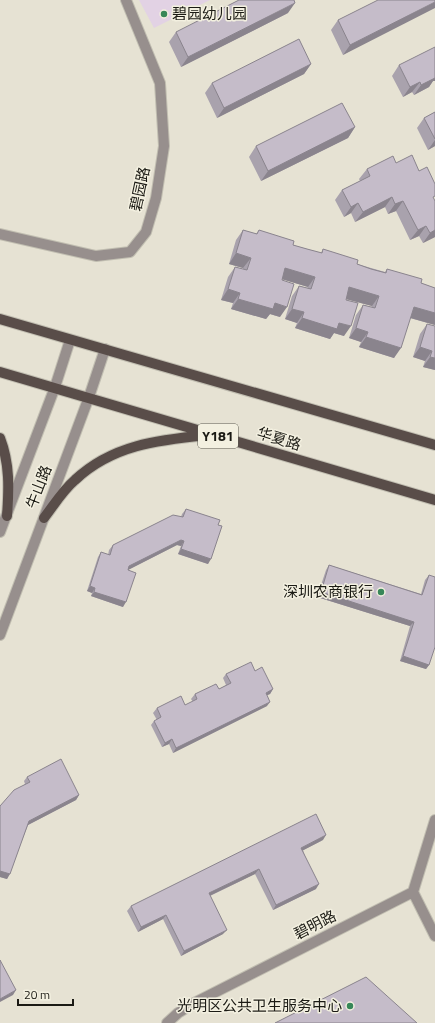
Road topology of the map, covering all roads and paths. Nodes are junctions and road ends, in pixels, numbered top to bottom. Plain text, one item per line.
1 (126, 0) edge
2 (0, 234) edge
3 (0, 319) edge
4 (70, 340) junction
5 (105, 349) junction
6 (0, 372) edge
7 (55, 387) junction
8 (89, 397) junction
9 (214, 435) junction
10 (0, 438) edge
11 (435, 445) edge
12 (435, 500) edge
13 (7, 516) junction
14 (44, 518) junction
15 (0, 532) edge
16 (0, 635) edge
17 (435, 820) edge
18 (413, 892) junction
19 (435, 936) edge
20 (167, 1023) edge

1 - 2 street, 碧园路
3 - 4 main road
4 - 5 main road
4 - 7 street, 牛山路
5 - 8 street, 牛山路
5 - 11 main road
6 - 7 main road, 华夏路 / Y181
7 - 8 main road, 华夏路 / Y181
7 - 13 street, 牛山路
8 - 9 main road, 华夏路 / Y181
8 - 14 street, 牛山路
9 - 12 main road, 华夏路 / Y181
9 - 14 main road
10 - 13 main road
13 - 15 street, 牛山路
14 - 16 street, 牛山路
17 - 18 street
18 - 19 street
18 - 20 street, 碧明路

